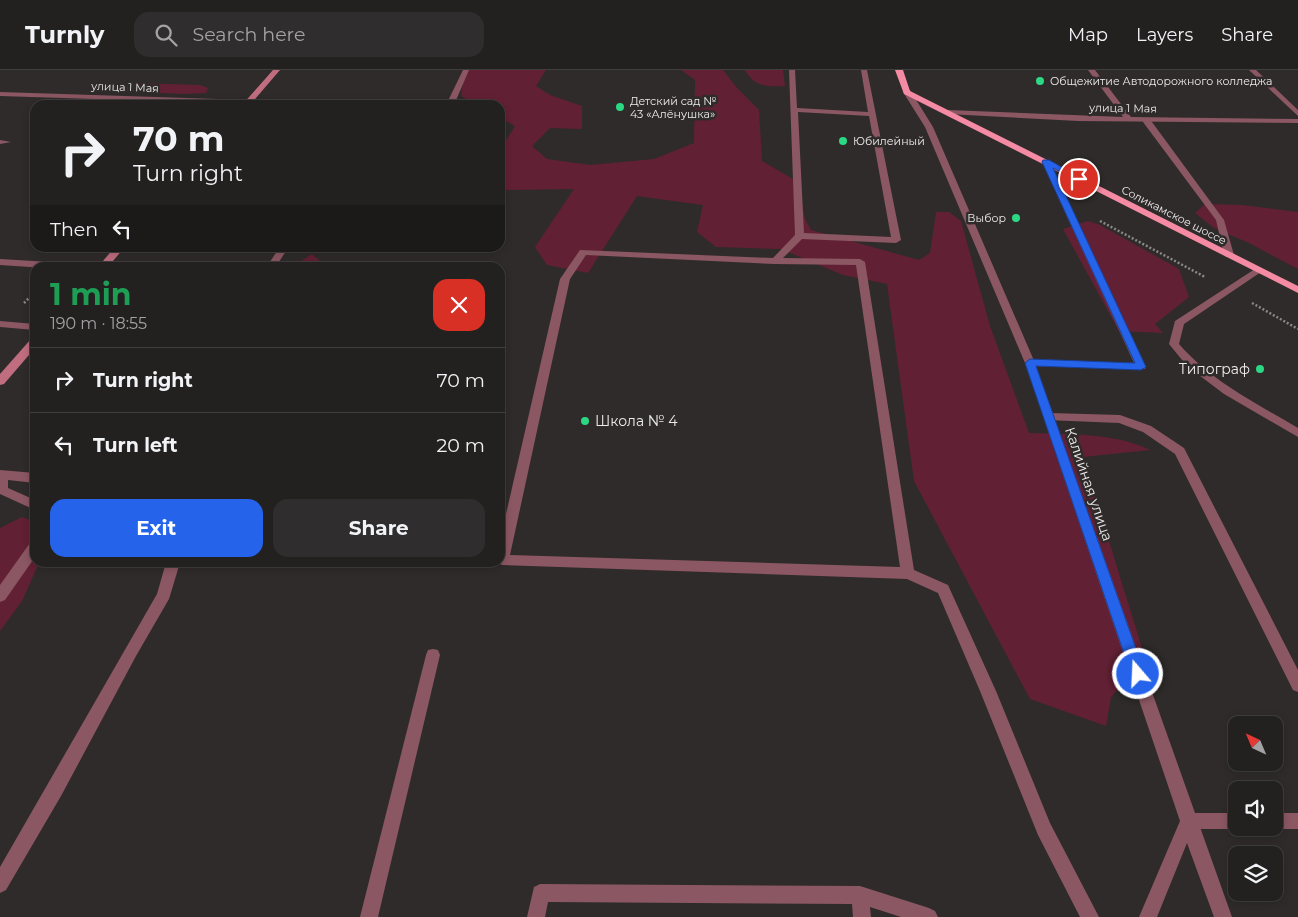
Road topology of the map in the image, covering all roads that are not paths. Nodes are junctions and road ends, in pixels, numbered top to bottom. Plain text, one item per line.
1 (277, 70) edge
2 (466, 70) edge
3 (792, 70) edge
4 (864, 70) edge
5 (899, 70) edge
6 (1091, 70) edge
7 (1252, 70) edge
8 (907, 92) junction
9 (0, 94) edge
10 (165, 100) edge
11 (251, 100) edge
12 (452, 100) edge
13 (794, 110) junction
14 (948, 112) junction
15 (872, 114) junction
16 (1298, 114) edge
17 (1128, 120) junction
18 (1146, 120) junction
19 (1298, 121) edge
20 (1046, 162) junction
21 (800, 236) junction
22 (115, 252) edge
23 (1229, 255) junction
24 (775, 261) junction
25 (0, 262) edge
26 (106, 262) edge
27 (30, 264) edge
28 (1258, 270) junction
29 (1298, 290) edge
30 (0, 324) edge
31 (30, 326) edge
32 (30, 347) edge
33 (1030, 363) junction
34 (0, 381) edge
35 (1050, 417) junction
36 (1298, 433) edge
37 (1, 475) edge
38 (30, 478) edge
39 (30, 502) edge
40 (505, 547) edge
41 (30, 554) edge
42 (505, 560) edge
43 (172, 567) edge
44 (908, 572) junction
45 (0, 596) edge
46 (433, 655) dead end
47 (1298, 685) edge
48 (1188, 821) junction
49 (1228, 821) edge
50 (1283, 821) edge
51 (1298, 821) edge
52 (0, 884) edge
53 (860, 895) junction
54 (369, 917) edge
55 (536, 917) edge
56 (862, 917) edge
57 (929, 917) edge
58 (1090, 917) edge
59 (1148, 917) edge
60 (1223, 917) edge

1 - 11 main road
2 - 12 street
3 - 13 street
4 - 15 street
5 - 8 highway, Калийная улица
6 - 17 street
7 - 16 street
8 - 14 highway, Соликамское шоссе
8 - 33 street, Калийная улица
9 - 10 street, улица 1 Мая
13 - 15 street
13 - 21 street
14 - 17 street, улица 1 Мая
14 - 20 highway, Соликамское шоссе
15 - 21 street
17 - 18 street, улица 1 Мая
18 - 19 street, улица 1 Мая
18 - 23 street
20 - 23 highway, Соликамское шоссе
20 - 33 street
21 - 24 street
22 - 26 main road
23 - 28 highway, Соликамское шоссе
24 - 40 street
24 - 44 street
25 - 27 street
28 - 29 highway, Соликамское шоссе
28 - 36 street
30 - 31 street
32 - 34 main road
33 - 35 street, Калийная улица
35 - 47 street
35 - 48 street, Калийная улица
37 - 38 street
37 - 39 street
41 - 45 street
42 - 44 street
43 - 52 street
44 - 58 street
46 - 54 street
48 - 49 street
48 - 59 street
48 - 60 street, Калийная улица
50 - 51 street
53 - 55 street
53 - 56 street
53 - 57 street

